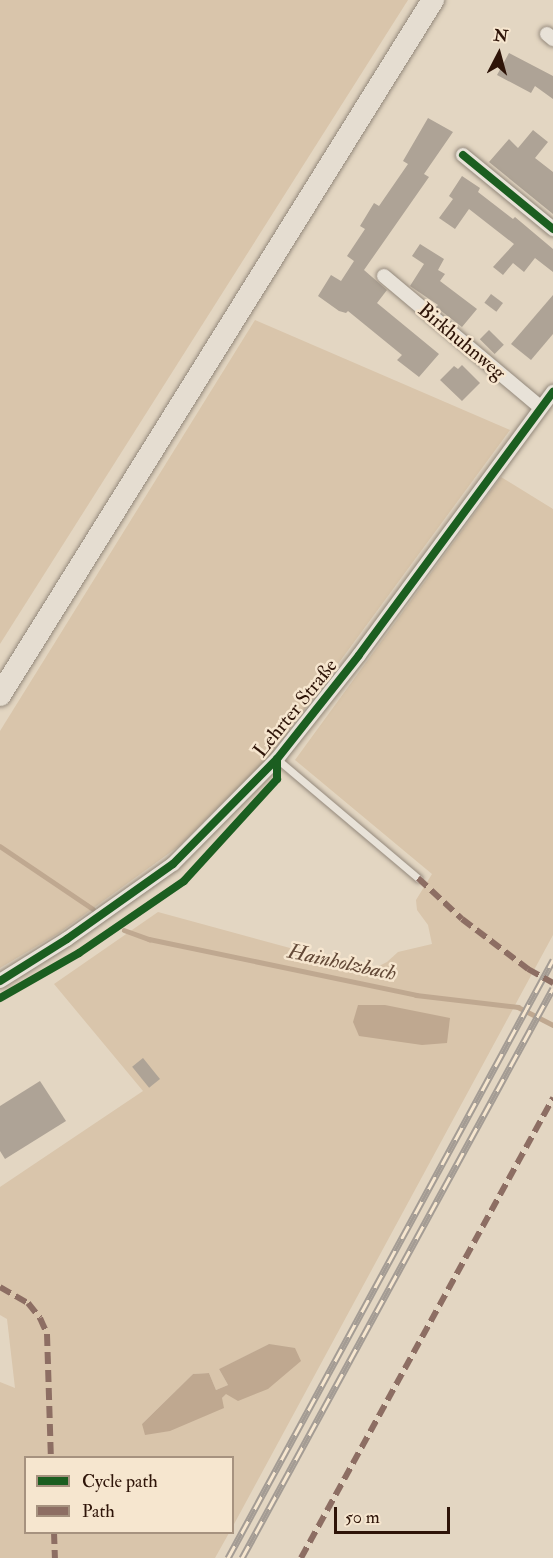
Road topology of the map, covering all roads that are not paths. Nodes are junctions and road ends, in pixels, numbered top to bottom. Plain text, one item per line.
1 (433, 0) edge
2 (463, 155) dead end
3 (553, 229) edge
4 (384, 276) dead end
5 (553, 392) edge
6 (540, 407) junction
7 (0, 695) edge
8 (277, 759) junction
9 (418, 878) dead end
10 (0, 981) edge

1 - 7 main road
2 - 3 street
4 - 6 street, Birkhuhnweg
5 - 6 street, Lehrter Straße
6 - 8 street, Lehrter Straße
8 - 9 lane
8 - 10 street, Lehrter Straße

